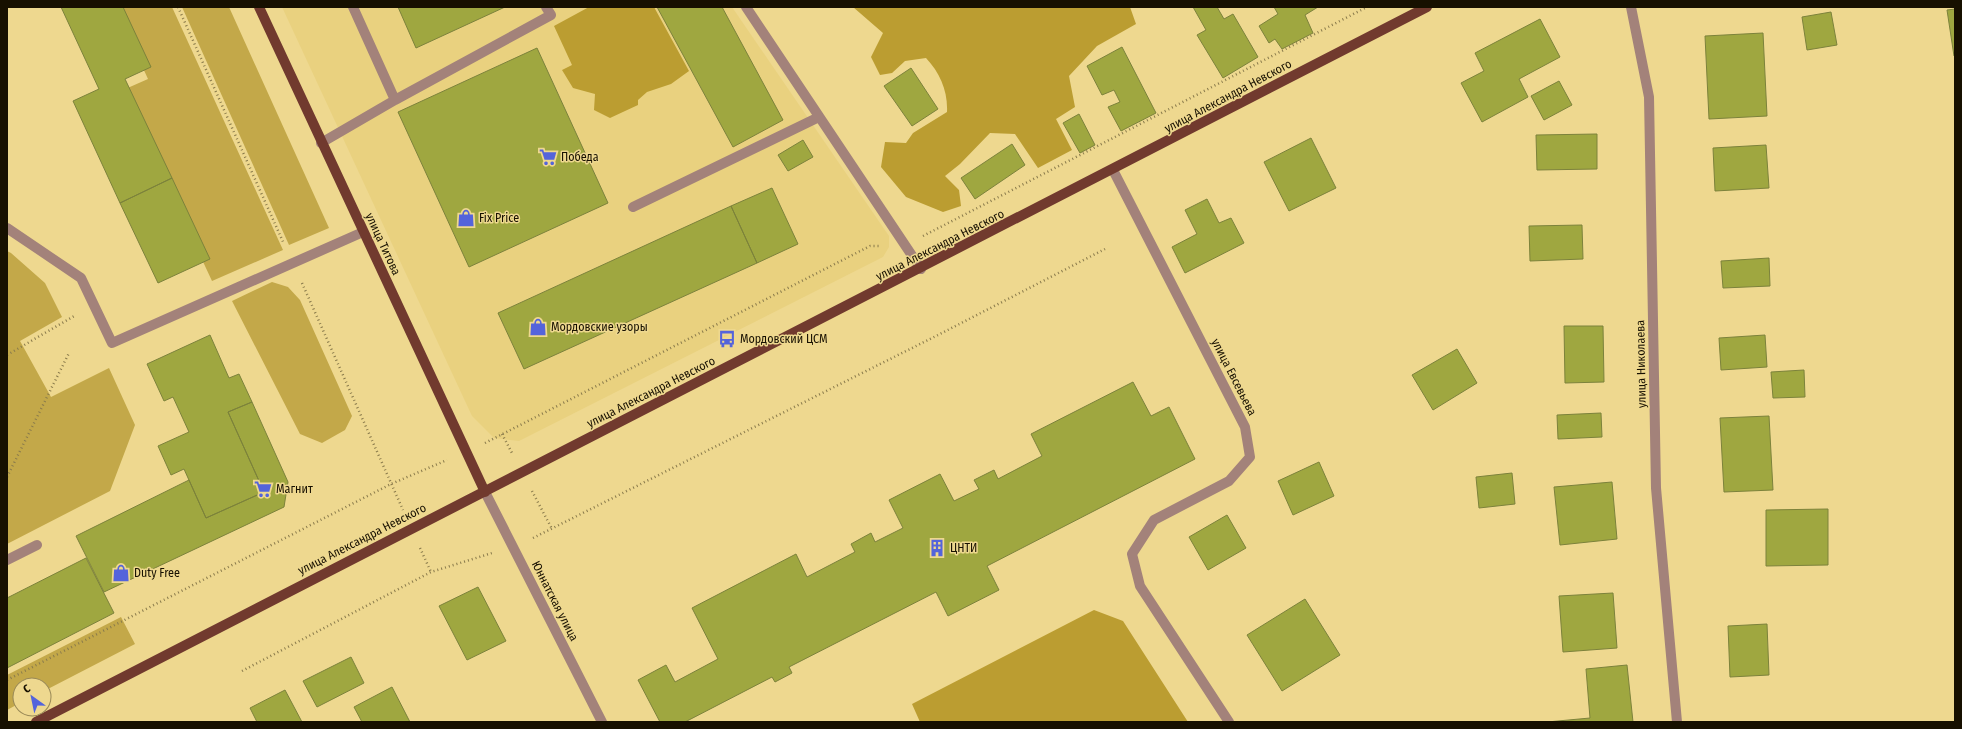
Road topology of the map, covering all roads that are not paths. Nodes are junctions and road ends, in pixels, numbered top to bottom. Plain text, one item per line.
1 (259, 7) edge
2 (353, 7) edge
3 (546, 7) edge
4 (746, 7) edge
5 (1427, 7) edge
6 (1631, 7) edge
7 (395, 100) junction
8 (819, 117) junction
9 (321, 143) junction
10 (1113, 170) junction
11 (633, 207) dead end
12 (7, 228) edge
13 (363, 232) junction
14 (922, 269) junction
15 (485, 492) junction
16 (37, 545) dead end
17 (7, 560) edge
18 (36, 722) edge
19 (602, 722) edge
20 (1228, 722) edge
21 (1677, 722) edge

1 - 9 main road, улица Титова
2 - 7 street
3 - 7 street
4 - 8 street
5 - 10 main road, улица Александра Невского
6 - 21 street, улица Николаева
7 - 9 street
8 - 11 street
8 - 14 street
9 - 13 main road, улица Титова
10 - 14 main road, улица Александра Невского
10 - 20 street, улица Евсевьева
12 - 13 street
13 - 15 main road, улица Титова
14 - 15 main road, улица Александра Невского
15 - 18 main road, улица Александра Невского
15 - 19 street, Юннатская улица
16 - 17 street

